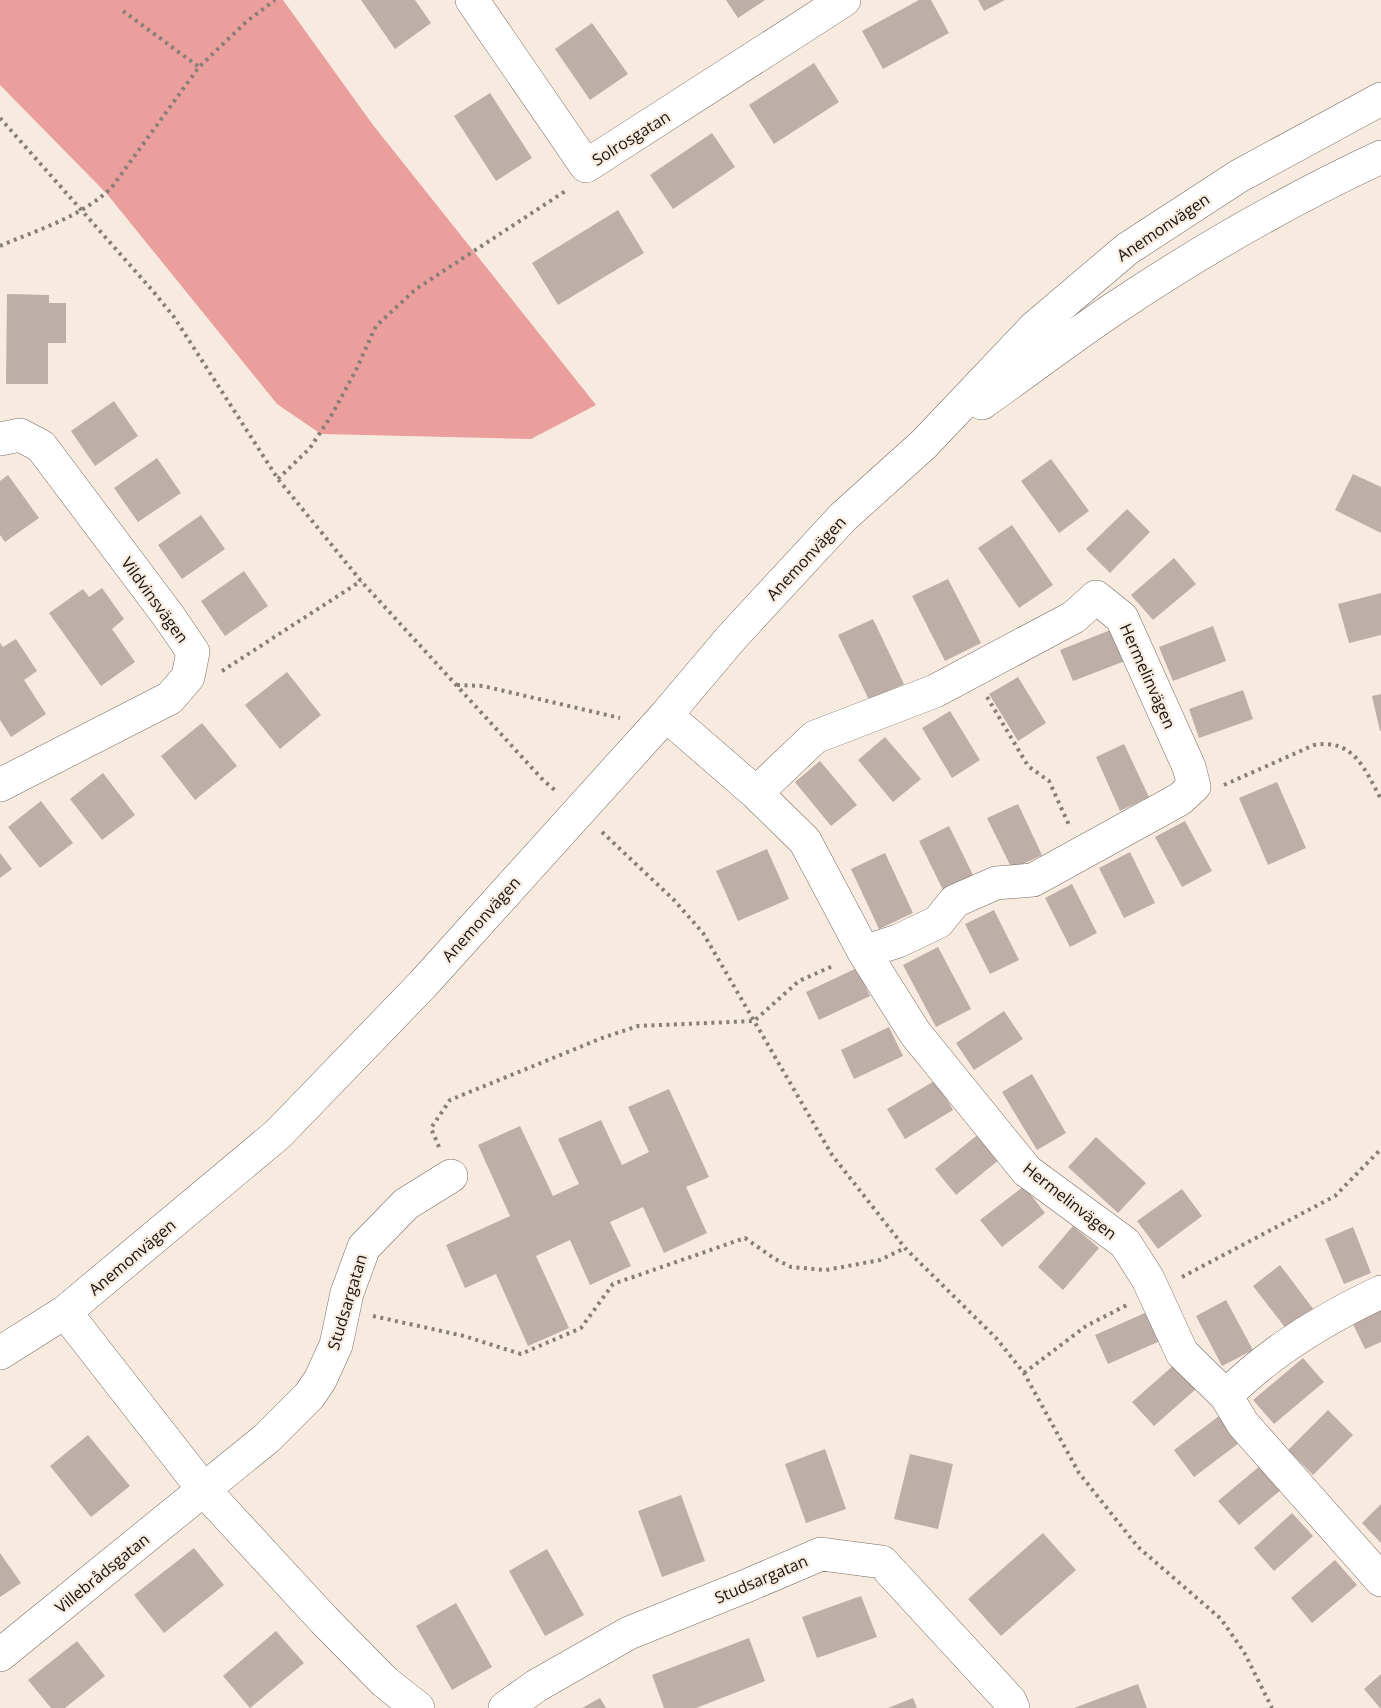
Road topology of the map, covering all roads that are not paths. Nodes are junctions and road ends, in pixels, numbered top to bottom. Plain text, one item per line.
1 (472, 0) edge
2 (844, 0) edge
3 (1381, 99) edge
4 (1381, 157) edge
5 (0, 439) edge
6 (924, 444) junction
7 (666, 715) junction
8 (0, 785) edge
9 (756, 793) junction
10 (864, 952) junction
11 (451, 1176) road end
12 (1381, 1292) edge
13 (65, 1312) junction
14 (0, 1353) edge
15 (1226, 1396) junction
16 (204, 1490) junction
17 (1381, 1580) edge
18 (0, 1655) edge
19 (418, 1708) edge
20 (505, 1708) edge
21 (1012, 1708) edge

1 - 2 street, Solrosgatan
3 - 6 street, Anemonvägen
4 - 6 street, Anemonvägen
5 - 8 street, Vildvinsvägen
6 - 7 street, Anemonvägen
7 - 9 street, Hermelinvägen
7 - 13 street, Anemonvägen
9 - 10 street, Hermelinvägen
9 - 10 street, Hermelinvägen
10 - 15 street, Hermelinvägen
11 - 16 street, Studsargatan
12 - 15 street
13 - 14 street, Anemonvägen
13 - 16 street
15 - 17 street, Hermelinvägen
16 - 18 street, Villebrådsgatan
16 - 19 street
20 - 21 street, Studsargatan

